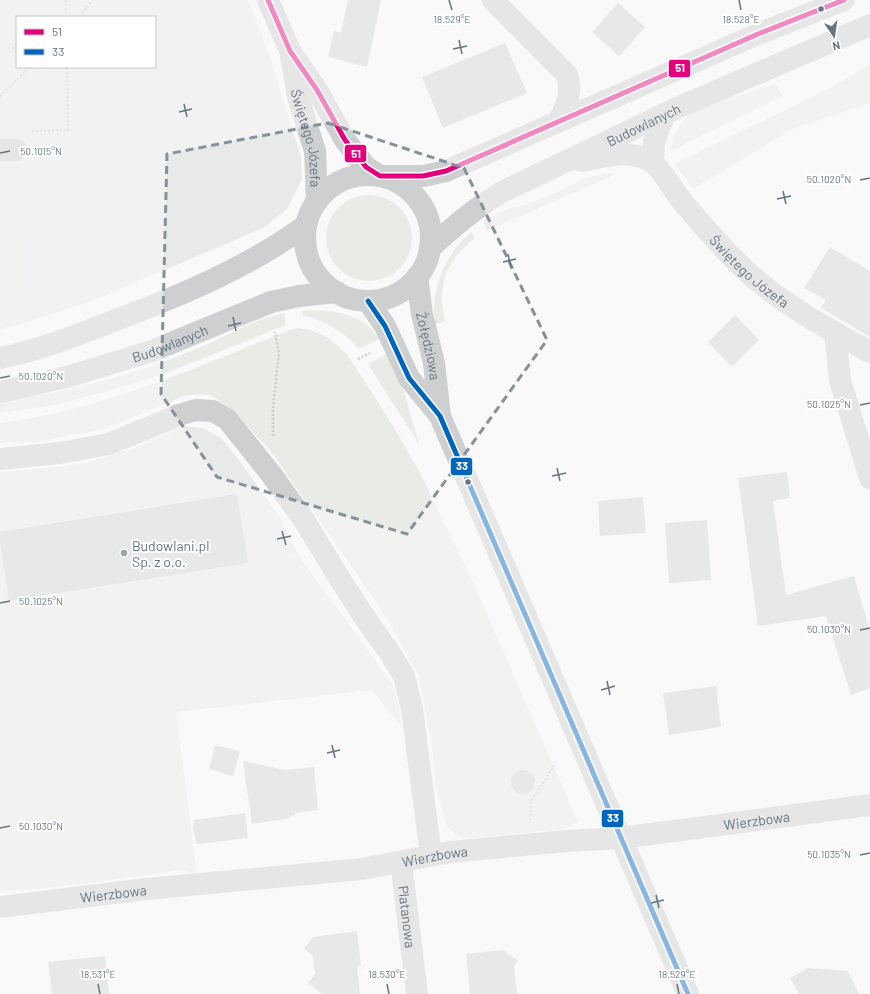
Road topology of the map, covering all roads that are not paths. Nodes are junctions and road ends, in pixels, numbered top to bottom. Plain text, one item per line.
1 (268, 0) edge
2 (493, 0) edge
3 (844, 0) edge
4 (870, 25) edge
5 (290, 51) junction
6 (665, 114) junction
7 (559, 121) junction
8 (653, 162) junction
9 (556, 165) junction
10 (380, 176) junction
11 (317, 201) junction
12 (306, 225) junction
13 (430, 248) junction
14 (417, 277) junction
15 (337, 292) junction
16 (368, 301) junction
17 (835, 333) junction
18 (870, 352) edge
19 (0, 358) edge
20 (0, 392) edge
21 (440, 416) junction
22 (0, 459) edge
23 (870, 478) edge
24 (870, 805) edge
25 (621, 838) junction
26 (431, 856) junction
27 (401, 862) junction
28 (0, 907) edge
29 (417, 994) edge
30 (688, 994) edge

1 - 5 street, Świętego Józefa
2 - 7 street
3 - 7 street
4 - 6 street, Budowlanych
5 - 10 street, Świętego Józefa
5 - 11 street, Świętego Józefa
6 - 8 street
6 - 9 street, Budowlanych
7 - 10 street
8 - 9 street, Świętego Józefa
8 - 17 street, Świętego Józefa
9 - 13 street, Budowlanych
10 - 11 street
10 - 13 street
11 - 12 street
12 - 15 street
12 - 19 street
13 - 14 street
14 - 16 street
14 - 21 street, Żołędziowa
15 - 16 street
15 - 20 street, Budowlanych
16 - 21 street, Żołędziowa
17 - 18 street, Świętego Józefa
17 - 23 street
21 - 25 street, Żołędziowa
22 - 26 street
24 - 25 street, Wierzbowa
25 - 26 street, Wierzbowa
25 - 30 street, Żołędziowa
26 - 27 street, Wierzbowa
27 - 28 street, Wierzbowa
27 - 29 street, Platanowa

